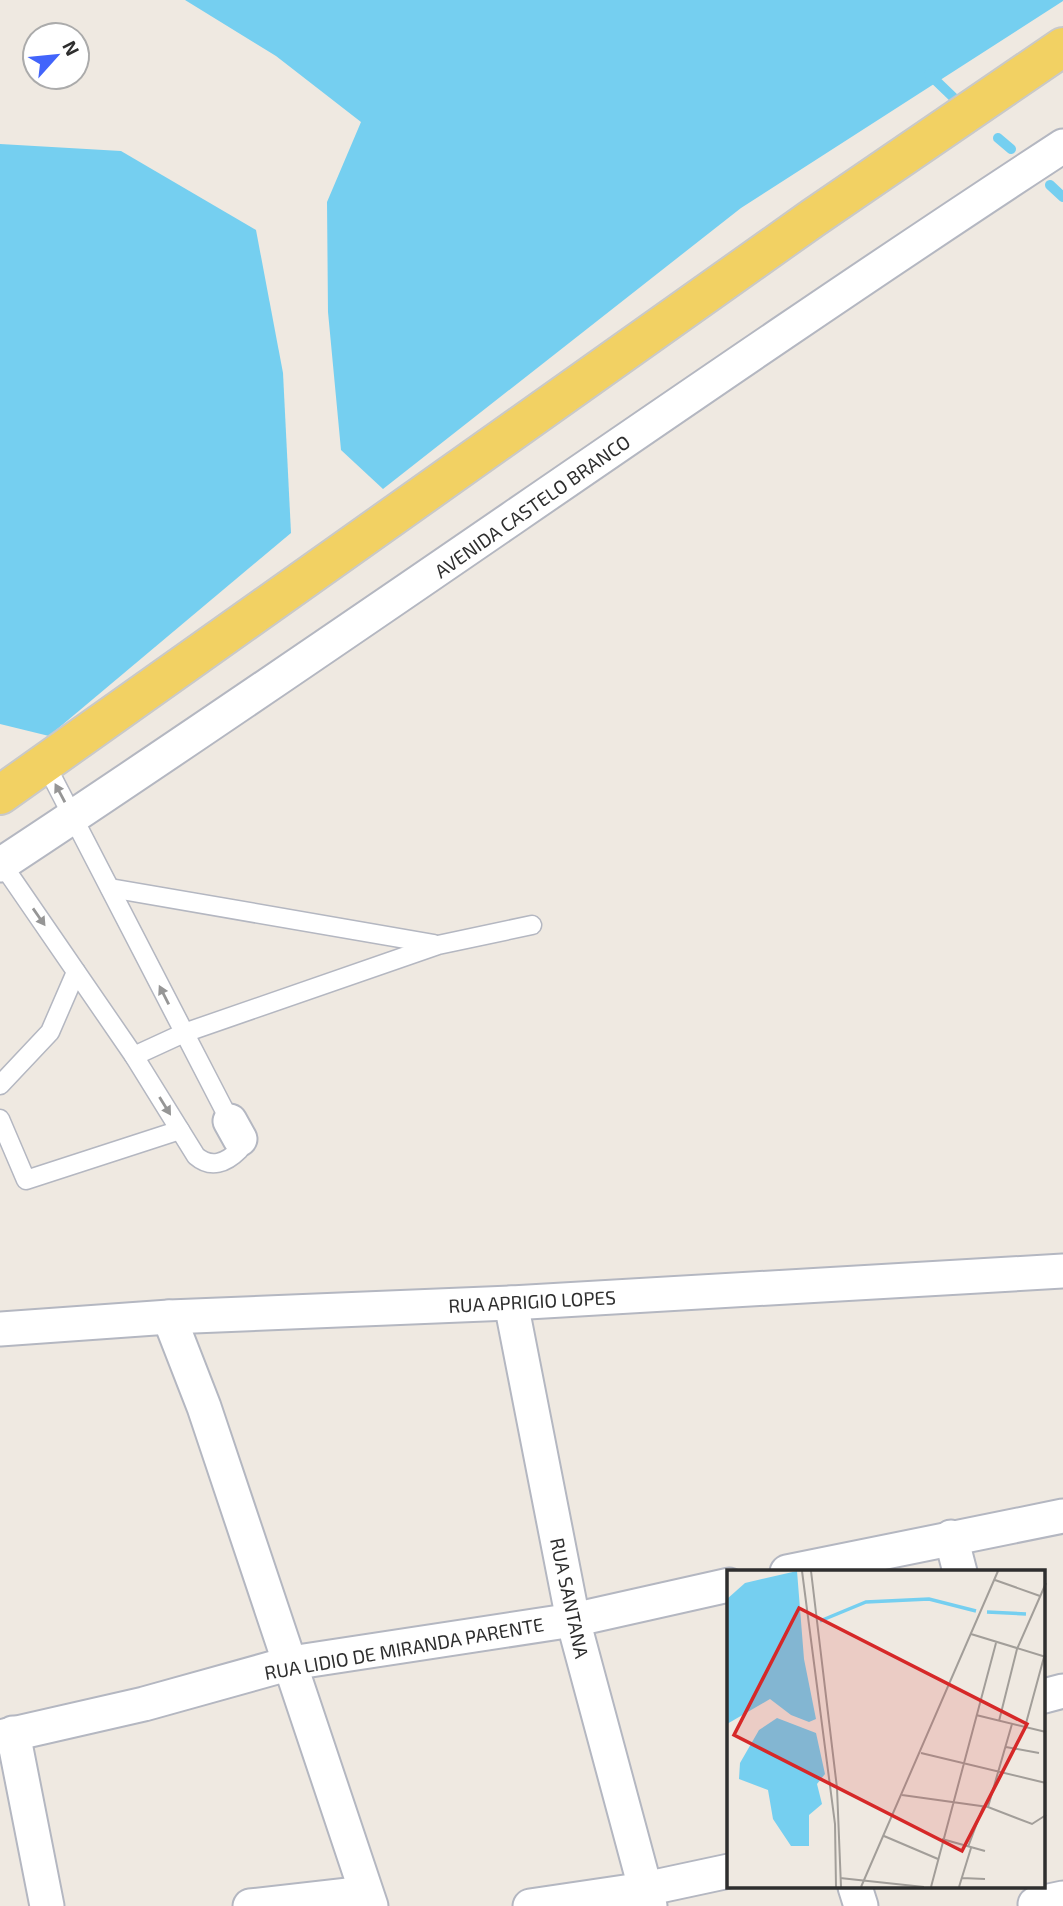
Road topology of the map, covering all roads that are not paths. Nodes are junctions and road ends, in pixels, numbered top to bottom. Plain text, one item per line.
1 (1063, 47) edge
2 (1063, 146) edge
3 (46, 765) junction
4 (0, 795) edge
5 (72, 816) junction
6 (1, 864) edge
7 (110, 888) junction
8 (532, 925) dead end
9 (438, 945) junction
10 (76, 972) junction
11 (184, 1033) junction
12 (134, 1056) junction
13 (0, 1085) edge
14 (0, 1119) edge
15 (180, 1130) junction
16 (1063, 1271) edge
17 (511, 1303) junction
18 (169, 1317) junction
19 (0, 1329) edge
20 (1063, 1516) edge
21 (951, 1537) junction
22 (797, 1570) edge
23 (959, 1570) edge
24 (727, 1585) edge
25 (573, 1620) junction
26 (291, 1663) junction
27 (1063, 1691) edge
28 (1046, 1695) edge
29 (7, 1735) edge
30 (727, 1872) edge
31 (855, 1888) edge
32 (647, 1898) edge
33 (368, 1899) edge
34 (47, 1906) edge
35 (250, 1906) edge
36 (530, 1906) edge
37 (861, 1906) edge

1 - 3 main road
2 - 5 street, AVENIDA CASTELO BRANCO
3 - 4 main road
5 -> 3 lane
5 - 6 street, AVENIDA CASTELO BRANCO
5 - 7 lane
6 -> 10 lane
7 - 9 lane
11 -> 7 lane
8 - 9 lane
9 - 11 lane
10 - 12 lane
10 - 13 lane
11 - 12 lane
11 - 15 lane
12 -> 15 lane
14 - 15 lane
16 - 17 street, RUA APRIGIO LOPES
17 - 18 street, RUA APRIGIO LOPES
17 - 25 street, RUA SANTANA
18 - 19 street, RUA APRIGIO LOPES
18 - 26 street
20 - 21 street
21 - 22 street
21 - 23 street
24 - 25 street, RUA LIDIO DE MIRANDA PARENTE
25 - 26 street, RUA LIDIO DE MIRANDA PARENTE
25 - 32 street, RUA SANTANA
26 - 29 street, RUA LIDIO DE MIRANDA PARENTE
26 - 33 street
27 - 28 street
29 - 34 street
30 - 32 street
31 - 37 street
32 - 36 street
33 - 35 street

